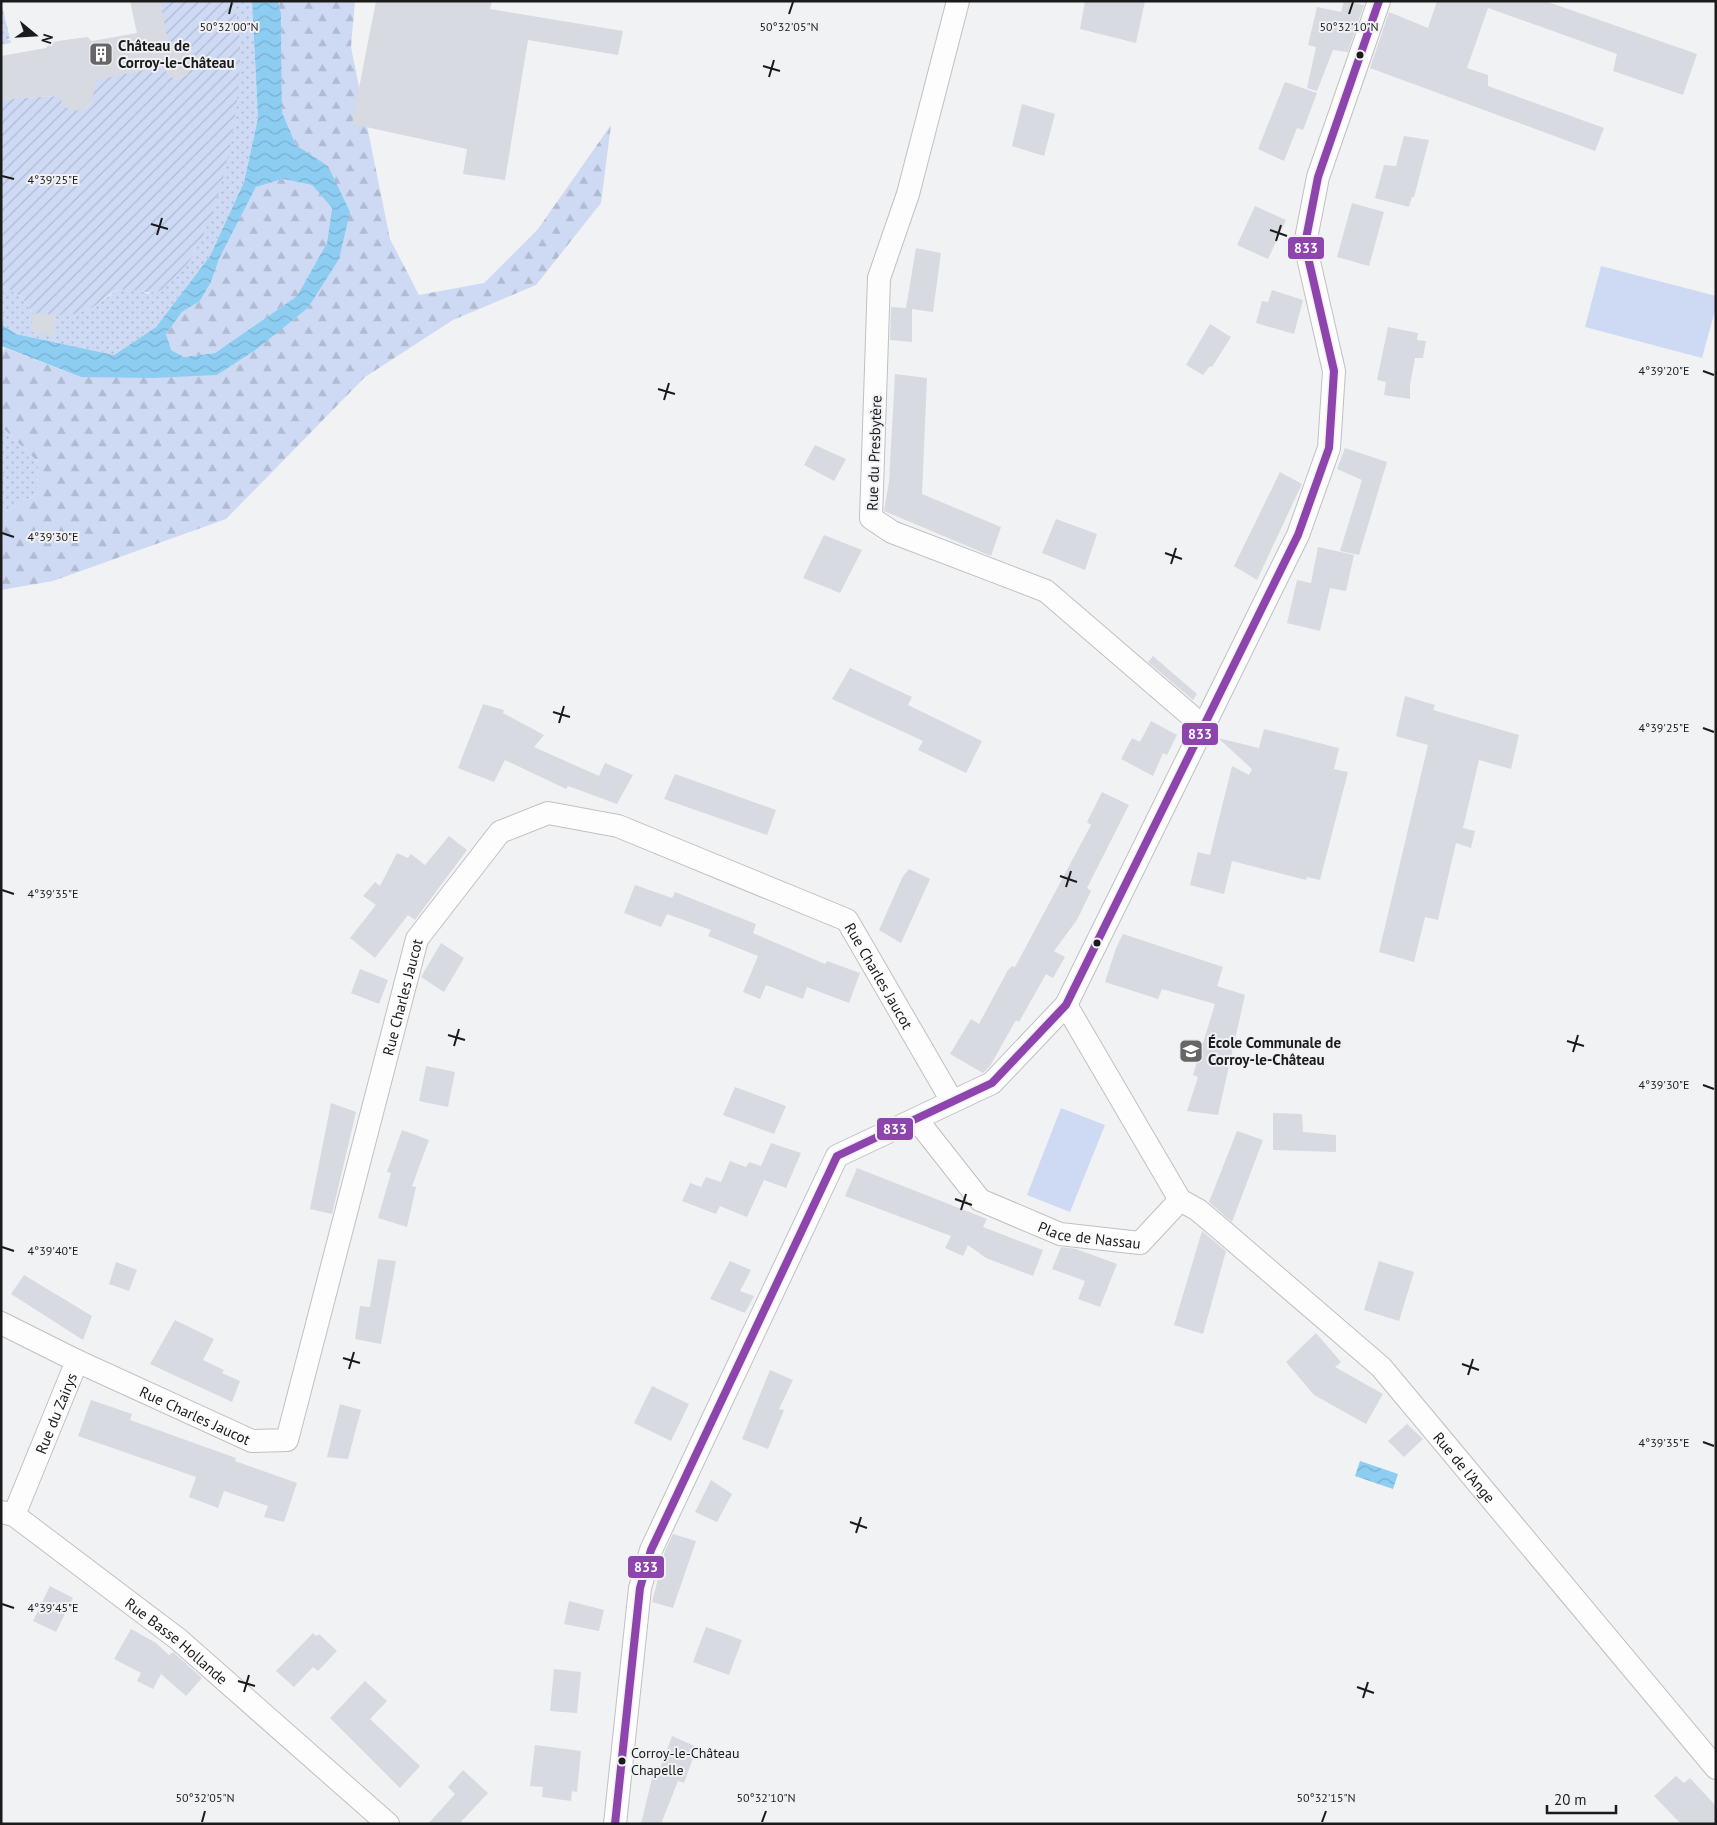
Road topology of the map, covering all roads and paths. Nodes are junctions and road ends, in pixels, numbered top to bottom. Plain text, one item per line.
1 (958, 1) edge
2 (1379, 1) edge
3 (1204, 727) junction
4 (1066, 1005) junction
5 (952, 1101) junction
6 (917, 1120) junction
7 (1180, 1200) junction
8 (1, 1323) edge
9 (77, 1361) junction
10 (8, 1513) edge
11 (1716, 1768) edge
12 (388, 1824) edge
13 (615, 1824) edge

1 - 3 street, Rue du Presbytère
2 - 3 street
3 - 4 street
4 - 5 street
4 - 7 street
5 - 6 street
5 - 9 street, Rue Charles Jaucot
6 - 7 street, Place de Nassau
6 - 13 street
7 - 11 street, Rue de l'Ange
8 - 9 street, Rue du Zairys
9 - 10 street, Rue du Zairys
10 - 12 street, Rue Basse Hollande

